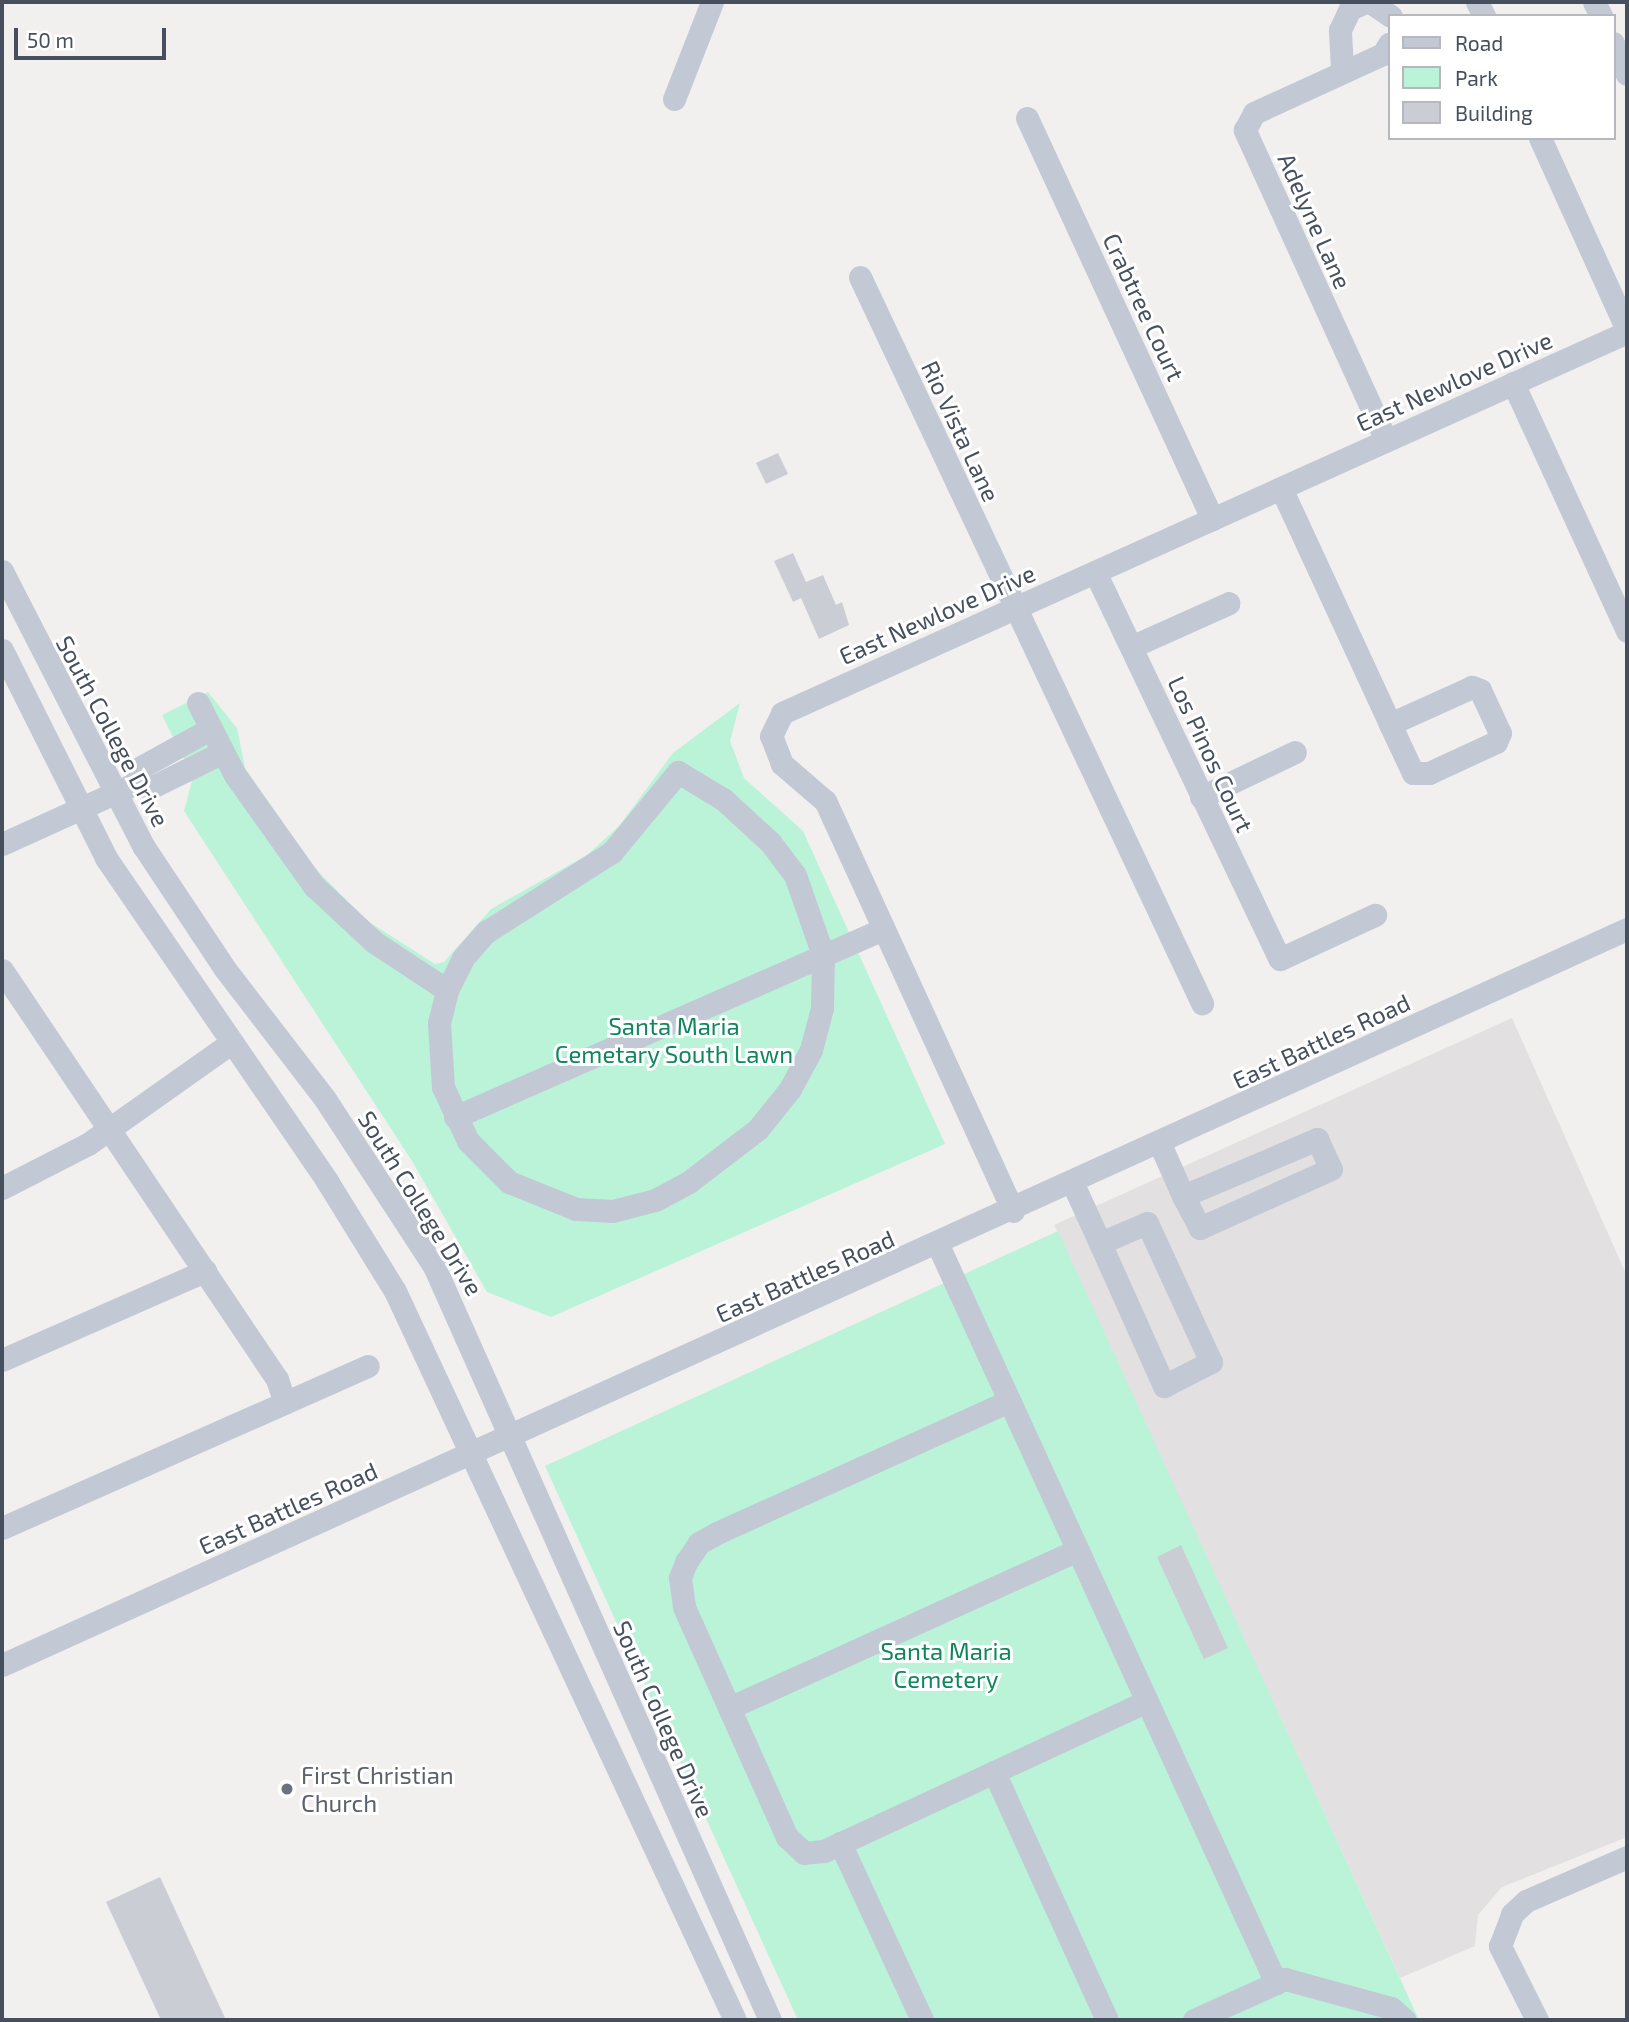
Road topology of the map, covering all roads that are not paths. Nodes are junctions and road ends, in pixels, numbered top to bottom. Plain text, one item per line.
1 (712, 2) edge
2 (1368, 2) edge
3 (1388, 14) edge
4 (1388, 46) edge
5 (1615, 47) edge
6 (1342, 69) junction
7 (1627, 74) edge
8 (674, 99) dead end
9 (1027, 118) dead end
10 (1541, 140) edge
11 (860, 277) dead end
12 (1627, 331) edge
13 (1513, 383) junction
14 (1386, 440) junction
15 (1281, 488) junction
16 (1212, 519) junction
17 (2, 571) edge
18 (1095, 572) junction
19 (1229, 603) dead end
20 (1014, 607) junction
21 (1627, 631) edge
22 (1131, 647) junction
23 (2, 650) edge
24 (198, 703) dead end
25 (1390, 724) junction
26 (210, 729) junction
27 (1295, 752) dead end
28 (221, 753) junction
29 (123, 789) junction
30 (1201, 797) junction
31 (78, 809) junction
32 (2, 844) edge
33 (1375, 915) dead end
34 (883, 929) junction
35 (1627, 929) edge
36 (823, 955) junction
37 (2, 970) edge
38 (447, 990) junction
39 (8, 992) edge
40 (1202, 1003) dead end
41 (232, 1042) junction
42 (455, 1117) junction
43 (109, 1127) junction
44 (1160, 1144) junction
45 (1073, 1184) junction
46 (2, 1188) edge
47 (1182, 1196) junction
48 (1013, 1211) junction
49 (1100, 1243) junction
50 (938, 1245) junction
51 (205, 1271) junction
52 (2, 1360) edge
53 (368, 1366) dead end
54 (1009, 1401) junction
55 (285, 1403) junction
56 (512, 1436) junction
57 (471, 1455) junction
58 (2, 1528) edge
59 (1077, 1550) junction
60 (2, 1665) edge
61 (1147, 1701) junction
62 (729, 1708) junction
63 (994, 1772) junction
64 (840, 1843) junction
65 (1627, 1857) edge
66 (1276, 1983) junction
67 (735, 2020) edge
68 (770, 2020) edge
69 (922, 2020) edge
70 (1107, 2020) edge
71 (1194, 2020) edge
72 (1405, 2020) edge
73 (1537, 2020) edge

1 - 8 street
2 - 3 street
2 - 6 street
4 - 6 street, Adelyne Lane
5 - 7 street
6 - 14 street, Adelyne Lane
9 - 16 street, Crabtree Court
10 - 12 street
11 - 20 street, Rio Vista Lane
12 - 13 street, East Newlove Drive
13 - 14 street, East Newlove Drive
13 - 21 street
14 - 15 street, East Newlove Drive
15 - 16 street, East Newlove Drive
15 - 25 street
16 - 18 street, East Newlove Drive
17 - 29 street, South College Drive
18 - 20 street, East Newlove Drive
18 - 22 street, Los Pinos Court
19 - 22 street
20 - 34 street, East Newlove Drive
20 - 40 street, Rio Vista Lane
22 - 30 street, Los Pinos Court
23 - 31 street
24 - 26 street
25 - 25 street
26 - 28 street
26 - 29 street
27 - 30 street
28 - 29 street
28 - 38 street
29 - 31 street
29 - 56 street, South College Drive
30 - 33 street, Los Pinos Court
31 - 32 street
31 - 41 street
34 - 36 street
34 - 48 street, East Newlove Drive
35 - 44 street, East Battles Road
36 - 38 street
36 - 42 street
36 - 42 street
37 - 39 street
38 - 42 street
39 - 43 street
41 - 43 street
41 - 57 street
43 - 46 street
43 - 51 street
44 - 45 street, East Battles Road
44 - 47 street
45 - 48 street, East Battles Road
45 - 49 street
47 - 47 street
48 - 50 street, East Battles Road
49 - 49 street
50 - 54 street
50 - 56 street, East Battles Road
51 - 52 street
51 - 55 street
53 - 55 street
54 - 59 street
54 - 62 street
55 - 58 street
56 - 57 street, East Battles Road
56 - 68 street, South College Drive
57 - 60 street, East Battles Road
57 - 67 street
59 - 61 street
59 - 62 street
61 - 63 street
61 - 66 street
62 - 64 street
63 - 64 street
63 - 70 street
64 - 69 street
65 - 73 street
66 - 71 street
66 - 72 street

